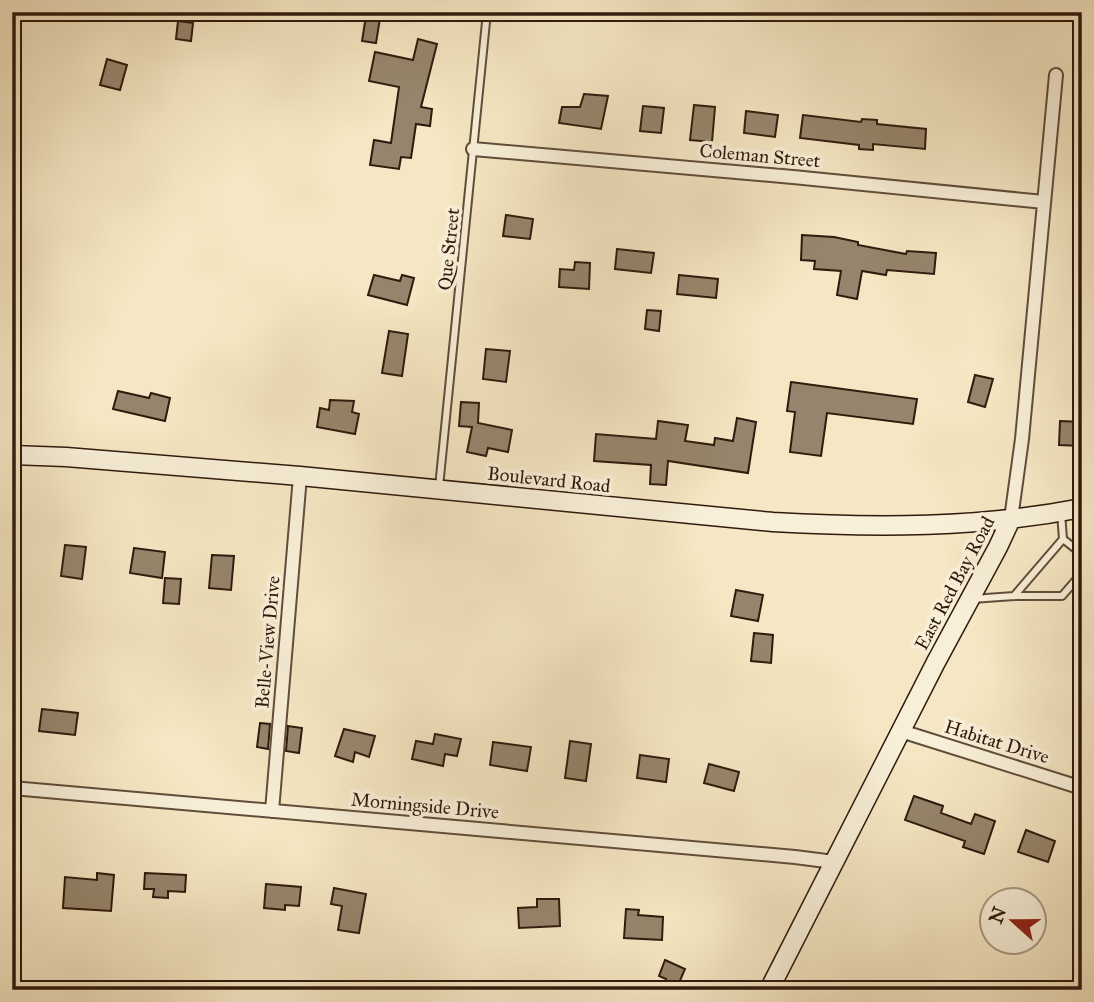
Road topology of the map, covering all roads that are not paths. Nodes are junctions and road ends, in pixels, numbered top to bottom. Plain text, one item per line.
1 (487, 12) edge
2 (1056, 75) dead end
3 (473, 149) junction
4 (1044, 202) junction
5 (12, 455) edge
6 (300, 476) junction
7 (439, 489) junction
8 (1082, 508) edge
9 (1061, 512) junction
10 (1011, 519) junction
11 (1063, 539) junction
12 (1082, 554) edge
13 (1082, 573) edge
14 (1014, 596) junction
15 (970, 599) junction
16 (901, 731) junction
17 (1082, 788) edge
18 (12, 789) edge
19 (272, 811) junction
20 (834, 862) junction
21 (769, 990) edge

1 - 3 lane, Que Street
2 - 4 street, East Red Bay Road
3 - 4 street, Coleman Street
3 - 7 lane, Que Street
4 - 10 street, East Red Bay Road
5 - 6 street, Boulevard Road
6 - 7 street, Boulevard Road
6 - 19 street, Belle-View Drive
7 - 10 street, Boulevard Road
8 - 9 street, Boulevard Road
9 - 10 street, Boulevard Road
9 - 11 lane
10 - 15 street, East Red Bay Road
11 - 12 lane
11 - 14 lane
13 - 14 lane
14 - 15 lane
15 - 16 street, East Red Bay Road
16 - 17 street, Habitat Drive
16 - 20 street, East Red Bay Road
18 - 19 street, Morningside Drive
19 - 20 street, Morningside Drive
20 - 21 street, East Red Bay Road

